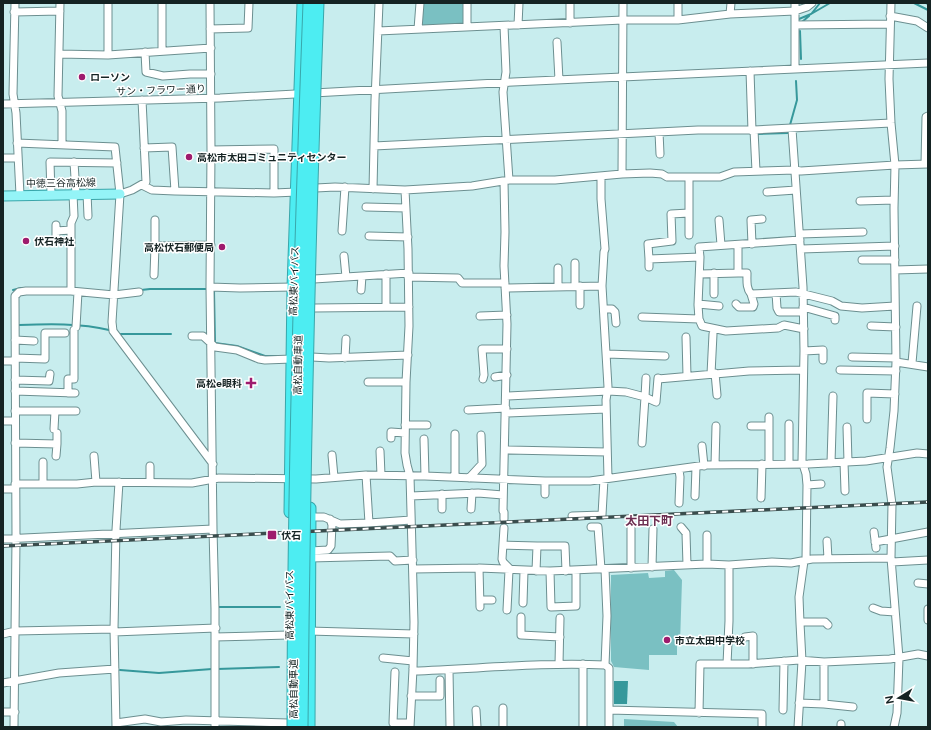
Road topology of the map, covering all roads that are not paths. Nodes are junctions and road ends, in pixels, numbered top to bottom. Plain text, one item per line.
1 (15, 3) edge
2 (60, 3) edge
3 (108, 3) edge
4 (162, 3) edge
5 (210, 3) edge
6 (249, 3) edge
7 (303, 3) edge
8 (309, 3) edge
9 (318, 3) edge
10 (323, 3) edge
11 (379, 3) edge
12 (420, 3) edge
13 (467, 3) edge
14 (518, 3) edge
15 (570, 3) edge
16 (624, 3) edge
17 (678, 3) edge
18 (731, 3) edge
19 (795, 3) edge
20 (812, 3) edge
21 (890, 3) edge
22 (795, 11) junction
23 (14, 12) junction
24 (60, 12) junction
25 (730, 14) junction
26 (890, 16) junction
27 (623, 20) junction
28 (678, 20) junction
29 (570, 22) junction
30 (518, 24) junction
31 (890, 24) junction
32 (504, 26) junction
33 (795, 26) junction
34 (467, 27) junction
35 (928, 28) edge
36 (210, 29) junction
37 (418, 29) junction
38 (378, 31) junction
39 (557, 42) dead end
40 (210, 48) junction
41 (162, 51) junction
42 (145, 52) junction
43 (59, 54) junction
44 (108, 55) junction
45 (928, 63) edge
46 (890, 64) junction
47 (795, 68) junction
48 (750, 71) junction
49 (211, 74) junction
50 (623, 77) junction
51 (559, 80) junction
52 (504, 82) junction
53 (376, 90) junction
54 (299, 93) junction
55 (320, 93) junction
56 (211, 98) junction
57 (142, 100) junction
58 (60, 103) junction
59 (3, 104) edge
60 (14, 104) junction
61 (928, 116) edge
62 (891, 122) junction
63 (792, 129) junction
64 (753, 131) junction
65 (659, 132) junction
66 (623, 134) junction
67 (506, 140) junction
68 (17, 143) junction
69 (62, 145) junction
70 (374, 146) junction
71 (144, 148) junction
72 (212, 150) junction
73 (660, 154) dead end
74 (3, 158) edge
75 (18, 158) junction
76 (74, 162) junction
77 (117, 163) junction
78 (926, 164) edge
79 (895, 165) junction
80 (795, 170) junction
81 (756, 171) junction
82 (622, 174) junction
83 (601, 177) junction
84 (688, 177) junction
85 (507, 181) junction
86 (142, 185) junction
87 (345, 187) junction
88 (316, 188) junction
89 (373, 189) junction
90 (405, 190) junction
91 (796, 190) junction
92 (175, 191) junction
93 (211, 192) junction
94 (297, 192) junction
95 (767, 192) dead end
96 (87, 193) junction
97 (274, 193) junction
98 (51, 194) junction
99 (75, 194) junction
100 (120, 194) junction
101 (20, 195) junction
102 (3, 196) edge
103 (894, 200) junction
104 (860, 201) dead end
105 (366, 207) dead end
106 (406, 208) junction
107 (689, 213) junction
108 (88, 216) dead end
109 (762, 219) dead end
110 (155, 220) dead end
111 (720, 220) dead end
112 (71, 230) junction
113 (342, 231) dead end
114 (863, 232) dead end
115 (689, 235) dead end
116 (370, 236) dead end
117 (408, 237) junction
118 (800, 238) junction
119 (56, 240) dead end
120 (752, 244) junction
121 (211, 245) junction
122 (721, 245) junction
123 (738, 245) junction
124 (155, 246) junction
125 (895, 246) junction
126 (801, 249) junction
127 (344, 256) dead end
128 (700, 257) junction
129 (649, 259) junction
130 (862, 260) dead end
131 (895, 260) junction
132 (575, 263) dead end
133 (649, 267) dead end
134 (558, 268) dead end
135 (928, 269) edge
136 (895, 270) junction
137 (714, 273) junction
138 (738, 273) junction
139 (386, 274) junction
140 (700, 274) junction
141 (408, 275) junction
142 (154, 276) dead end
143 (362, 276) junction
144 (346, 277) junction
145 (314, 278) junction
146 (505, 285) junction
147 (558, 286) junction
148 (578, 286) junction
149 (602, 286) junction
150 (210, 287) junction
151 (293, 288) junction
152 (361, 290) dead end
153 (74, 292) junction
154 (139, 292) dead end
155 (776, 293) junction
156 (714, 294) dead end
157 (752, 294) junction
158 (803, 294) junction
159 (114, 295) junction
160 (698, 304) junction
161 (736, 304) dead end
162 (580, 305) dead end
163 (719, 306) dead end
164 (895, 306) junction
165 (917, 306) dead end
166 (386, 307) junction
167 (409, 307) junction
168 (314, 308) junction
169 (604, 309) junction
170 (803, 310) junction
171 (779, 312) junction
172 (507, 315) junction
173 (480, 316) dead end
174 (642, 317) dead end
175 (699, 319) junction
176 (835, 320) dead end
177 (781, 322) dead end
178 (616, 323) dead end
179 (871, 326) dead end
180 (896, 327) junction
181 (804, 329) junction
182 (65, 333) dead end
183 (713, 334) dead end
184 (192, 336) dead end
185 (686, 337) dead end
186 (346, 339) dead end
187 (15, 340) junction
188 (34, 341) dead end
189 (212, 345) junction
190 (507, 349) junction
191 (804, 351) junction
192 (607, 354) junction
193 (408, 355) junction
194 (665, 356) dead end
195 (312, 357) junction
196 (852, 357) dead end
197 (345, 358) junction
198 (292, 359) junction
199 (15, 360) junction
200 (823, 360) dead end
201 (896, 360) junction
202 (3, 362) edge
203 (912, 364) junction
204 (928, 367) edge
205 (803, 370) junction
206 (840, 370) dead end
207 (896, 371) junction
208 (50, 374) dead end
209 (713, 374) junction
210 (507, 375) junction
211 (496, 376) dead end
212 (687, 376) junction
213 (646, 378) dead end
214 (482, 379) dead end
215 (15, 380) junction
216 (368, 382) dead end
217 (406, 382) junction
218 (15, 391) junction
219 (608, 391) junction
220 (895, 394) junction
221 (717, 395) dead end
222 (506, 396) junction
223 (833, 396) dead end
224 (645, 397) junction
225 (606, 409) junction
226 (468, 410) dead end
227 (15, 411) junction
228 (55, 411) junction
229 (506, 411) junction
230 (76, 412) dead end
231 (769, 417) dead end
232 (867, 419) dead end
233 (3, 421) edge
234 (15, 421) junction
235 (789, 424) dead end
236 (427, 425) dead end
237 (716, 426) dead end
238 (751, 426) dead end
239 (769, 426) junction
240 (847, 427) dead end
241 (405, 429) junction
242 (454, 434) dead end
243 (481, 434) dead end
244 (391, 438) dead end
245 (426, 442) dead end
246 (15, 443) junction
247 (642, 443) dead end
248 (57, 444) junction
249 (702, 446) dead end
250 (505, 450) junction
251 (380, 451) dead end
252 (607, 452) junction
253 (928, 454) edge
254 (332, 455) dead end
255 (56, 456) dead end
256 (94, 456) dead end
257 (888, 457) junction
258 (43, 462) dead end
259 (846, 462) junction
260 (831, 463) junction
261 (213, 464) junction
262 (765, 464) junction
263 (789, 464) junction
264 (804, 464) junction
265 (716, 465) junction
266 (150, 466) dead end
267 (700, 466) junction
268 (679, 470) junction
269 (366, 475) junction
270 (381, 475) junction
271 (410, 476) junction
272 (425, 476) junction
273 (334, 477) junction
274 (455, 477) junction
275 (290, 478) junction
276 (469, 478) junction
277 (213, 479) junction
278 (310, 479) junction
279 (504, 479) junction
280 (606, 479) junction
281 (545, 481) junction
282 (96, 482) junction
283 (119, 482) junction
284 (150, 482) junction
285 (43, 484) junction
286 (821, 484) dead end
287 (807, 485) junction
288 (15, 486) junction
289 (3, 489) edge
290 (845, 491) dead end
291 (472, 493) junction
292 (442, 494) junction
293 (545, 494) dead end
294 (503, 495) junction
295 (411, 496) junction
296 (695, 496) dead end
297 (761, 498) dead end
298 (679, 503) dead end
299 (442, 509) dead end
300 (471, 509) dead end
301 (572, 516) dead end
302 (310, 517) junction
303 (330, 519) junction
304 (504, 519) dead end
305 (411, 520) junction
306 (369, 523) junction
307 (631, 526) dead end
308 (591, 527) dead end
309 (681, 527) dead end
310 (504, 528) dead end
311 (213, 529) junction
312 (653, 529) dead end
313 (874, 532) dead end
314 (928, 532) edge
315 (116, 534) junction
316 (707, 535) dead end
317 (3, 539) edge
318 (16, 539) junction
319 (891, 539) junction
320 (827, 541) dead end
321 (503, 545) junction
322 (537, 546) junction
323 (310, 554) junction
324 (828, 559) junction
325 (413, 560) junction
326 (805, 560) junction
327 (892, 560) junction
328 (928, 560) edge
329 (707, 564) junction
330 (687, 565) junction
331 (729, 565) junction
332 (479, 568) junction
333 (631, 568) junction
334 (652, 568) junction
335 (413, 569) junction
336 (603, 569) junction
337 (510, 570) junction
338 (576, 570) junction
339 (524, 571) junction
340 (536, 571) junction
341 (550, 571) junction
342 (566, 571) junction
343 (918, 583) dead end
344 (928, 584) edge
345 (492, 600) dead end
346 (523, 602) dead end
347 (873, 608) dead end
348 (928, 609) edge
349 (507, 610) dead end
350 (895, 612) junction
351 (521, 617) dead end
352 (560, 618) dead end
353 (928, 620) edge
354 (800, 623) junction
355 (828, 625) dead end
356 (216, 628) junction
357 (15, 631) junction
358 (114, 631) junction
359 (309, 631) junction
360 (3, 634) edge
361 (414, 634) junction
362 (288, 635) junction
363 (216, 637) junction
364 (560, 637) junction
365 (745, 637) dead end
366 (928, 656) edge
367 (383, 658) dead end
368 (899, 658) junction
369 (413, 661) junction
370 (784, 661) junction
371 (802, 661) junction
372 (824, 662) junction
373 (559, 664) junction
374 (583, 664) junction
375 (727, 664) junction
376 (753, 664) junction
377 (605, 665) junction
378 (115, 669) junction
379 (449, 670) junction
380 (413, 671) junction
381 (395, 672) dead end
382 (15, 680) junction
383 (440, 680) dead end
384 (3, 683) edge
385 (411, 696) junction
386 (799, 703) junction
387 (824, 704) junction
388 (852, 707) dead end
389 (503, 708) dead end
390 (476, 710) dead end
391 (609, 710) junction
392 (783, 710) dead end
393 (3, 712) edge
394 (15, 712) junction
395 (699, 713) junction
396 (215, 724) edge
397 (116, 725) edge
398 (241, 725) edge
399 (410, 725) edge
400 (290, 726) edge
401 (14, 727) edge
402 (302, 727) edge
403 (309, 727) edge
404 (450, 727) edge
405 (477, 727) edge
406 (503, 727) edge
407 (583, 727) edge
408 (609, 727) edge
409 (762, 727) edge
410 (798, 727) edge
411 (894, 727) edge

1 - 23 street
2 - 24 street
3 - 44 street
4 - 41 street
5 - 36 street
6 - 36 street
7 - 54 highway, 高松東バイパス
8 - 400 highway, 高松自動車道, bridge
9 - 402 highway, 高松自動車道, bridge
10 - 55 highway, 高松東バイパス
11 - 38 street
12 - 37 street
13 - 34 street
14 - 30 street
15 - 29 street
16 - 27 street
17 - 28 street
18 - 25 street
19 - 22 street
20 - 22 street
21 - 26 street
22 - 25 street
22 - 33 street
23 - 24 street
23 - 60 street
24 - 43 street
25 - 28 street
26 - 31 street
26 - 35 street
27 - 28 street
27 - 29 street
27 - 50 street
29 - 30 street
30 - 32 street
31 - 33 street
31 - 46 street
32 - 34 street
32 - 52 street
33 - 47 street
34 - 37 street
36 - 40 street
37 - 38 street
38 - 53 street
39 - 51 street
40 - 41 street
40 - 49 street
41 - 42 street
42 - 44 street
42 - 49 street
43 - 44 street
43 - 58 street
45 - 46 street, サン・フラワー通り
46 - 47 street, サン・フラワー通り
46 - 62 street
47 - 48 street, サン・フラワー通り
48 - 50 street, サン・フラワー通り
48 - 64 street
49 - 56 street
50 - 51 street, サン・フラワー通り
50 - 66 street
51 - 52 street, サン・フラワー通り
52 - 53 street, サン・フラワー通り
52 - 67 street
53 - 55 street, サン・フラワー通り
53 - 70 street
54 - 55 street, サン・フラワー通り
54 - 56 street, サン・フラワー通り
54 - 94 highway, 高松東バイパス
55 - 88 highway, 高松東バイパス
56 - 57 street, サン・フラワー通り
56 - 72 street
57 - 58 street, サン・フラワー通り
57 - 71 street
58 - 60 street, サン・フラワー通り
58 - 69 street
59 - 60 street, サン・フラワー通り
60 - 68 street
61 - 78 street
62 - 63 street
62 - 79 street
63 - 64 street
63 - 80 street
64 - 65 street
64 - 81 street
65 - 66 street
65 - 73 street
66 - 67 street
66 - 82 street
67 - 70 street
67 - 85 street
68 - 69 street
68 - 75 street
69 - 77 street
70 - 89 street
71 - 86 street
71 - 92 street
72 - 93 street
72 - 97 street
74 - 75 street
75 - 101 street
76 - 77 street
76 - 98 street
76 - 99 street
77 - 100 street
78 - 79 street
79 - 80 street
79 - 103 street
80 - 81 street
80 - 91 street
81 - 84 street
82 - 83 street
82 - 84 street
83 - 85 street
83 - 149 street
84 - 107 street
85 - 90 street
85 - 146 street
86 - 92 street
86 - 100 street
87 - 88 street
87 - 89 street
87 - 113 street
88 - 145 highway, 高松東バイパス
89 - 90 street
90 - 106 street
91 - 95 street
91 - 118 street
92 - 93 street
93 - 97 street
93 - 121 street
94 - 97 street
94 - 151 highway, 高松東バイパス
96 - 99 main road, 中徳三谷高松線
96 - 100 main road, 中徳三谷高松線
96 - 108 street
98 - 99 main road, 中徳三谷高松線
98 - 101 main road, 中徳三谷高松線
99 - 112 street
100 - 159 street
101 - 102 main road, 中徳三谷高松線
103 - 104 street
103 - 125 street
105 - 106 street
106 - 117 street
107 - 115 street
107 - 129 street
109 - 120 street
110 - 124 street
111 - 122 street
112 - 119 street
112 - 153 street
114 - 118 street
116 - 117 street
117 - 141 street
118 - 120 street
118 - 126 street
120 - 123 street
121 - 124 street
121 - 150 street
122 - 123 street
122 - 128 street
123 - 138 street
124 - 142 street
125 - 126 street
125 - 131 street
126 - 158 street
127 - 144 street
128 - 129 street
128 - 140 street
129 - 133 street
130 - 131 street
131 - 136 street
132 - 148 street
134 - 147 street
135 - 136 street
136 - 164 street
137 - 138 street
137 - 140 street
137 - 156 street
138 - 157 street
139 - 141 street
139 - 143 street
139 - 166 street
140 - 160 street
141 - 146 street
141 - 167 street
143 - 144 street
143 - 152 street
144 - 145 street
145 - 168 highway, 高松東バイパス
146 - 147 street
146 - 172 street
147 - 148 street
148 - 149 street
148 - 162 street
149 - 169 street
150 - 151 street
150 - 189 street
151 - 198 highway, 高松東バイパス
153 - 159 street
153 - 187 street
153 - 218 street
154 - 159 street
155 - 157 street
155 - 158 street
155 - 171 street
157 - 161 street
158 - 164 street
158 - 170 street
159 - 261 street
160 - 163 street
160 - 175 street
164 - 180 street
165 - 203 street
166 - 167 street
166 - 168 street
167 - 193 street
168 - 195 highway, 高松東バイパス
169 - 178 street
169 - 192 street
170 - 171 street
170 - 176 street
170 - 181 street
171 - 177 street
172 - 173 street
172 - 190 street
174 - 175 street
175 - 181 street
179 - 180 street
180 - 201 street
181 - 191 street
182 - 199 street
183 - 209 street
184 - 189 street
185 - 212 street
186 - 197 street
187 - 188 street
187 - 199 street
189 - 198 street
189 - 261 street
190 - 210 street
190 - 214 street
191 - 200 street
191 - 205 street
192 - 194 street
192 - 219 street
193 - 197 street
193 - 217 street
195 - 197 street
195 - 278 highway, 高松東バイパス
196 - 201 street
198 - 275 highway, 高松東バイパス
199 - 202 street
199 - 215 street
201 - 203 street
201 - 207 street
203 - 204 street
205 - 209 street
205 - 264 street
206 - 207 street
207 - 220 street
208 - 215 street
209 - 212 street
209 - 221 street
210 - 211 street
210 - 222 street
212 - 224 street
213 - 224 street
215 - 218 street
216 - 217 street
217 - 241 street
218 - 227 street
219 - 222 street
219 - 224 street
219 - 225 street
220 - 232 street
220 - 257 street
222 - 229 street
223 - 260 street
224 - 247 street
225 - 229 street
225 - 252 street
226 - 229 street
227 - 228 street
227 - 234 street
228 - 230 street
228 - 248 street
229 - 250 street
231 - 239 street
233 - 234 street
234 - 246 street
235 - 263 street
236 - 241 street
237 - 265 street
238 - 239 street
239 - 262 street
240 - 259 street
241 - 244 street
241 - 271 street
242 - 274 street
243 - 276 street
245 - 272 street
246 - 248 street
246 - 288 street
248 - 255 street
249 - 267 street
250 - 252 street
250 - 279 street
251 - 270 street
252 - 280 street
253 - 257 street
254 - 273 street
256 - 282 street
257 - 259 street
257 - 319 street
258 - 285 street
259 - 260 street
259 - 290 street
260 - 264 street
261 - 277 street
262 - 263 street
262 - 265 street
262 - 297 street
263 - 264 street
264 - 287 street
265 - 267 street
266 - 284 street
267 - 268 street
267 - 296 street
268 - 280 street
268 - 298 street
269 - 270 street
269 - 273 street
269 - 306 street
270 - 271 street
271 - 272 street
271 - 295 street
272 - 274 street
273 - 278 street
274 - 276 street
275 - 277 street
275 - 278 street
275 - 362 highway, 高松東バイパス
276 - 279 street
277 - 284 street
277 - 311 street
278 - 302 highway, 高松東バイパス
279 - 281 street
279 - 294 street
280 - 281 street
280 - 301 street
281 - 293 street
282 - 283 street
282 - 285 street
283 - 284 street
283 - 315 street
285 - 288 street
286 - 287 street
287 - 326 street
288 - 289 street
288 - 318 street
291 - 292 street
291 - 294 street
291 - 300 street
292 - 295 street
292 - 299 street
294 - 304 street
295 - 305 street
302 - 303 street
302 - 323 highway, 高松東バイパス
303 - 306 street
303 - 323 street
305 - 306 street
305 - 325 street
307 - 333 street
308 - 336 street
309 - 330 street
310 - 321 street
311 - 315 street
311 - 356 street
312 - 334 street
313 - 319 street
314 - 319 street
315 - 318 street
315 - 358 street
316 - 329 street
317 - 318 street
318 - 357 street
319 - 327 street
320 - 324 street
321 - 322 street
321 - 337 street
322 - 340 street
322 - 342 street
323 - 325 street
323 - 359 highway, 高松東バイパス
324 - 326 street
324 - 327 street
325 - 335 street
326 - 331 street
326 - 354 street
327 - 328 street
327 - 350 street
329 - 330 street
329 - 331 street
330 - 334 street
331 - 375 street
332 - 335 street
332 - 337 street
332 - 345 street
333 - 334 street
333 - 336 street
335 - 361 street
336 - 338 street
336 - 377 street
337 - 339 street
337 - 349 street
338 - 341 street
338 - 342 street
339 - 340 street
339 - 346 street
340 - 341 street
341 - 342 street
343 - 344 street
347 - 350 street
348 - 353 street
350 - 368 street
351 - 364 street
352 - 364 street
354 - 355 street
354 - 371 street
356 - 358 street
356 - 363 street
357 - 358 street
357 - 360 street
357 - 382 street
358 - 378 street
359 - 361 street
359 - 403 highway, 高松東バイパス
361 - 369 street
362 - 363 street
362 - 400 highway, 高松東バイパス
363 - 396 street
364 - 373 street
365 - 376 street
366 - 368 street
367 - 369 street
368 - 372 street
368 - 411 street
369 - 380 street
370 - 371 street
370 - 376 street
370 - 392 street
371 - 372 street
371 - 386 street
372 - 387 street
373 - 374 street
373 - 379 street
374 - 377 street
374 - 407 street
375 - 376 street
375 - 395 street
377 - 391 street
378 - 382 street
378 - 397 street
379 - 380 street
379 - 404 street
380 - 385 street
381 - 399 street
382 - 384 street
382 - 394 street
383 - 385 street
385 - 399 street
386 - 387 street
386 - 410 street
387 - 388 street
389 - 406 street
390 - 405 street
391 - 395 street
391 - 408 street
393 - 394 street
394 - 401 street
395 - 409 street
396 - 397 street
396 - 398 street
398 - 400 street

